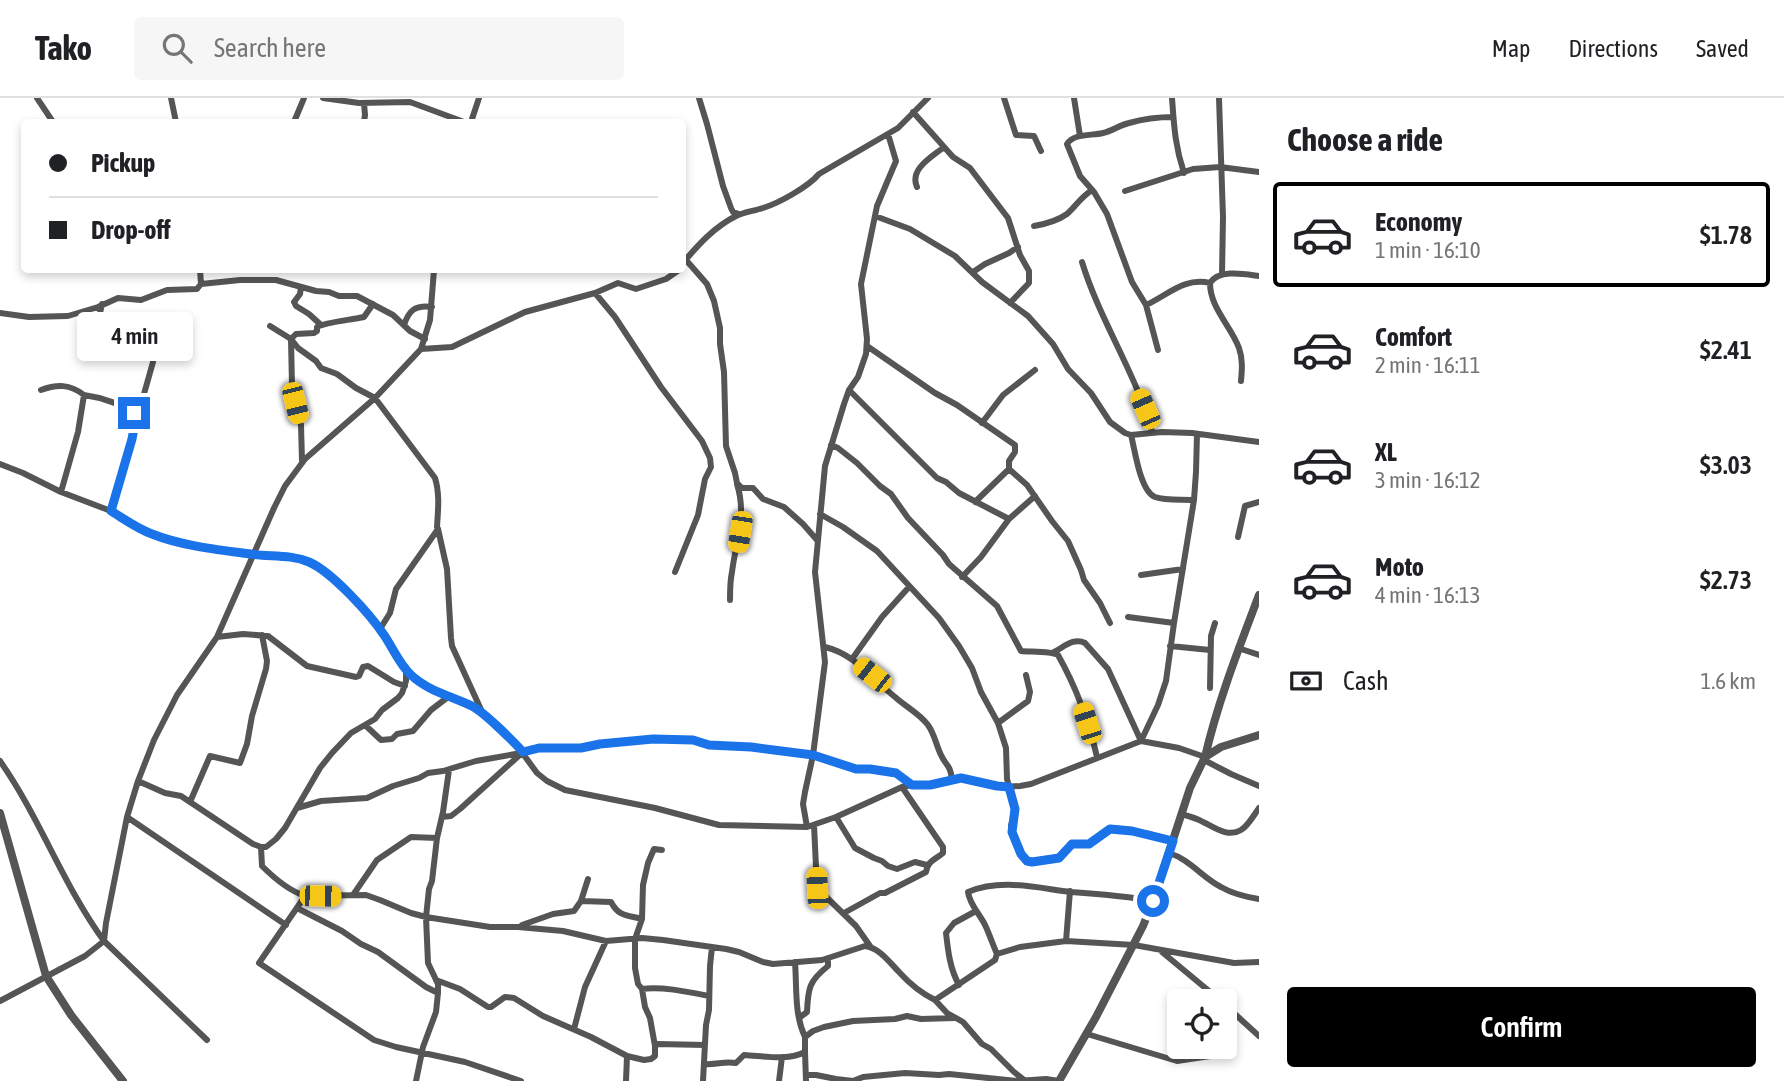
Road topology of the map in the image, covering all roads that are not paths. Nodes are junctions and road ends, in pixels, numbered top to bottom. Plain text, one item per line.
1 (37, 98) edge
2 (171, 98) edge
3 (304, 98) edge
4 (323, 98) edge
5 (479, 98) edge
6 (699, 98) edge
7 (928, 98) edge
8 (1004, 98) edge
9 (1074, 98) edge
10 (1172, 98) edge
11 (1219, 98) edge
12 (367, 101) edge
13 (913, 112) junction
14 (1173, 117) junction
15 (51, 119) edge
16 (175, 119) edge
17 (295, 119) edge
18 (364, 119) edge
19 (456, 119) edge
20 (472, 119) edge
21 (888, 134) junction
22 (1080, 136) junction
23 (944, 147) junction
24 (1041, 151) dead end
25 (1220, 167) junction
26 (1259, 172) edge
27 (1184, 173) junction
28 (917, 187) dead end
29 (1092, 190) junction
30 (1125, 191) dead end
31 (739, 214) junction
32 (875, 216) junction
33 (1034, 226) dead end
34 (1017, 247) junction
35 (686, 259) edge
36 (1082, 262) dead end
37 (686, 264) edge
38 (973, 272) junction
39 (200, 273) edge
40 (434, 273) edge
41 (675, 273) edge
42 (1222, 274) junction
43 (1259, 276) edge
44 (1210, 283) junction
45 (201, 284) junction
46 (301, 286) junction
47 (596, 293) junction
48 (373, 303) junction
49 (1010, 303) junction
50 (102, 304) junction
51 (1146, 305) junction
52 (432, 307) junction
53 (0, 313) edge
54 (320, 324) junction
55 (404, 325) junction
56 (270, 326) dead end
57 (291, 339) junction
58 (425, 339) junction
59 (867, 346) junction
60 (421, 349) junction
61 (1158, 350) dead end
62 (1035, 370) dead end
63 (1241, 381) dead end
64 (41, 390) dead end
65 (849, 390) junction
66 (84, 396) junction
67 (375, 398) junction
68 (136, 418) junction
69 (982, 423) junction
70 (1152, 432) junction
71 (1197, 434) junction
72 (1131, 435) junction
73 (1259, 442) edge
74 (831, 445) junction
75 (302, 462) junction
76 (0, 464) edge
77 (1009, 468) junction
78 (737, 482) junction
79 (61, 492) junction
80 (1035, 495) junction
81 (1194, 500) junction
82 (975, 502) junction
83 (1259, 502) edge
84 (111, 511) junction
85 (820, 514) junction
86 (1009, 519) junction
87 (438, 529) junction
88 (1238, 537) dead end
89 (817, 540) junction
90 (255, 555) junction
91 (1183, 569) junction
92 (676, 572) dead end
93 (1140, 575) dead end
94 (962, 577) junction
95 (909, 587) junction
96 (1259, 595) edge
97 (730, 600) dead end
98 (1128, 617) dead end
99 (1110, 623) dead end
100 (1174, 623) junction
101 (1215, 623) dead end
102 (380, 629) junction
103 (262, 635) junction
104 (217, 637) junction
105 (1170, 646) junction
106 (825, 647) junction
107 (1238, 649) junction
108 (1210, 650) junction
109 (1054, 652) junction
110 (1259, 654) edge
111 (852, 659) junction
112 (406, 670) junction
113 (1026, 675) dead end
114 (405, 686) junction
115 (1210, 688) dead end
116 (448, 696) junction
117 (484, 716) junction
118 (998, 723) junction
119 (365, 725) junction
120 (1259, 735) edge
121 (1141, 741) junction
122 (523, 752) junction
123 (813, 755) junction
124 (1097, 757) junction
125 (1205, 758) junction
126 (0, 761) edge
127 (449, 770) junction
128 (952, 779) junction
129 (138, 781) junction
130 (912, 785) junction
131 (1259, 786) edge
132 (902, 787) junction
133 (1009, 787) junction
134 (190, 802) junction
135 (297, 808) junction
136 (1259, 808) edge
137 (0, 813) edge
138 (1181, 814) junction
139 (127, 817) junction
140 (442, 817) junction
141 (836, 817) junction
142 (811, 826) junction
143 (437, 838) junction
144 (1173, 841) junction
145 (261, 848) junction
146 (662, 850) dead end
147 (1169, 853) junction
148 (927, 865) junction
149 (588, 879) dead end
150 (1070, 891) junction
151 (353, 895) junction
152 (306, 896) junction
153 (1259, 899) edge
154 (581, 901) junction
155 (1153, 901) junction
156 (297, 908) junction
157 (976, 911) junction
158 (844, 913) junction
159 (426, 917) junction
160 (642, 919) junction
161 (286, 925) junction
162 (518, 927) junction
163 (635, 939) junction
164 (104, 941) junction
165 (606, 941) junction
166 (1066, 941) junction
167 (1134, 945) junction
168 (870, 946) junction
169 (712, 947) junction
170 (1161, 951) junction
171 (997, 954) junction
172 (828, 958) junction
173 (795, 962) junction
174 (1259, 962) edge
175 (46, 976) junction
176 (436, 980) junction
177 (959, 985) junction
178 (642, 989) junction
179 (1207, 989) edge
180 (438, 993) junction
181 (709, 996) junction
182 (935, 1000) junction
183 (0, 1001) edge
184 (1237, 1016) edge
185 (799, 1018) junction
186 (955, 1018) junction
187 (574, 1029) junction
188 (1087, 1034) junction
189 (1259, 1036) edge
190 (805, 1037) junction
191 (207, 1040) dead end
192 (705, 1045) junction
193 (655, 1046) junction
194 (422, 1052) junction
195 (805, 1052) junction
196 (627, 1056) junction
197 (782, 1057) junction
198 (1167, 1058) edge
199 (1170, 1059) edge
200 (1190, 1059) edge
201 (704, 1064) junction
202 (806, 1078) edge
203 (123, 1081) edge
204 (415, 1081) edge
205 (521, 1081) edge
206 (626, 1081) edge
207 (703, 1081) edge
208 (779, 1081) edge
209 (1028, 1081) edge
210 (1059, 1081) edge

1 - 15 street
2 - 16 street
3 - 17 street
4 - 12 street
5 - 20 street
6 - 31 street
7 - 13 street
8 - 24 street
9 - 22 street
10 - 14 street
11 - 25 street
12 - 18 street
12 - 19 street
13 - 21 street
13 - 23 street
14 - 22 street
14 - 27 street
21 - 31 street
21 - 32 street
22 - 29 street
23 - 28 street
23 - 34 street
25 - 26 street
25 - 27 street
25 - 42 street
27 - 30 street
29 - 33 street
29 - 51 street
31 - 35 street
32 - 38 street
32 - 59 street
34 - 38 street
34 - 49 street
36 - 70 street
37 - 78 street
38 - 49 street
39 - 45 street
40 - 52 street
41 - 47 street
42 - 43 street
42 - 44 street
44 - 51 street
44 - 63 street
45 - 46 street
45 - 50 street
46 - 48 street
46 - 54 street
47 - 60 street
47 - 92 street
48 - 54 street
48 - 55 street
49 - 72 street
50 - 53 street
50 - 68 street
51 - 61 street
52 - 55 street
52 - 58 street
54 - 57 street
55 - 58 street
56 - 57 street
57 - 67 street
57 - 75 street
58 - 60 street
59 - 65 street
59 - 69 street
60 - 67 street
62 - 69 street
64 - 66 street
65 - 74 street
65 - 82 street
66 - 68 street
66 - 79 street
67 - 75 street
67 - 87 street
68 - 84 street
69 - 77 street
70 - 71 street
70 - 72 street
71 - 73 street
71 - 81 street
72 - 81 street
74 - 85 street
74 - 94 street
75 - 90 street
76 - 79 street
77 - 80 street
77 - 82 street
78 - 89 street
78 - 97 street
79 - 84 street
80 - 86 street
80 - 99 street
81 - 91 street
82 - 86 street
83 - 88 street
84 - 90 street
85 - 89 street
85 - 95 street
86 - 94 street
87 - 102 street
87 - 117 street
89 - 106 street
90 - 102 street
90 - 104 street
91 - 93 street
91 - 100 street
94 - 109 street
95 - 111 street
95 - 118 street
96 - 107 street
98 - 100 street
100 - 105 street
101 - 108 street
102 - 112 street
103 - 104 street
103 - 114 street
103 - 134 street
104 - 129 street
105 - 108 street
105 - 121 street
106 - 111 street
106 - 123 street
107 - 110 street
107 - 125 street
108 - 115 street
109 - 121 street
109 - 124 street
111 - 128 street
112 - 114 street
112 - 116 street
113 - 118 street
114 - 119 street
116 - 117 street
116 - 119 street
117 - 122 street
118 - 133 street
119 - 135 street
120 - 125 street
121 - 124 street
121 - 125 street
122 - 123 street
122 - 127 street
122 - 140 street
122 - 142 street
123 - 130 street
123 - 142 street
124 - 133 street
125 - 131 street
125 - 138 street
126 - 164 street
127 - 135 street
127 - 140 street
128 - 130 street
128 - 133 street
129 - 134 street
129 - 139 street
130 - 132 street
132 - 141 street
132 - 148 street
133 - 144 street
134 - 145 street
135 - 145 street
136 - 138 street
137 - 175 street
138 - 144 street
139 - 161 street
139 - 164 street
140 - 143 street
141 - 142 street
141 - 148 street
142 - 158 street
143 - 151 street
143 - 159 street
144 - 147 street
145 - 152 street
146 - 160 street
147 - 153 street
147 - 155 street
148 - 158 street
149 - 154 street
150 - 155 street
150 - 157 street
150 - 166 street
151 - 152 street
151 - 159 street
152 - 156 street
154 - 160 street
154 - 162 street
155 - 167 street
156 - 161 street
156 - 180 street
157 - 171 street
157 - 177 street
158 - 168 street
159 - 162 street
159 - 176 street
160 - 163 street
161 - 194 street
162 - 165 street
163 - 165 street
163 - 169 street
163 - 178 street
164 - 175 street
164 - 191 street
165 - 187 street
166 - 167 street
166 - 171 street
167 - 170 street
167 - 188 street
168 - 172 street
168 - 182 street
169 - 173 street
169 - 181 street
170 - 174 street
170 - 179 street
171 - 177 street
172 - 173 street
172 - 185 street
173 - 185 street
175 - 183 street
175 - 203 street
176 - 180 street
176 - 187 street
177 - 182 street
178 - 181 street
178 - 193 street
180 - 194 street
181 - 192 street
182 - 186 street
184 - 189 street
185 - 190 street
186 - 190 street
186 - 209 street
187 - 196 street
188 - 198 street
188 - 210 street
190 - 195 street
192 - 193 street
192 - 201 street
193 - 196 street
194 - 204 street
194 - 205 street
195 - 197 street
195 - 202 street
196 - 206 street
197 - 201 street
197 - 208 street
199 - 200 street
201 - 207 street
202 - 209 street
209 - 210 street

